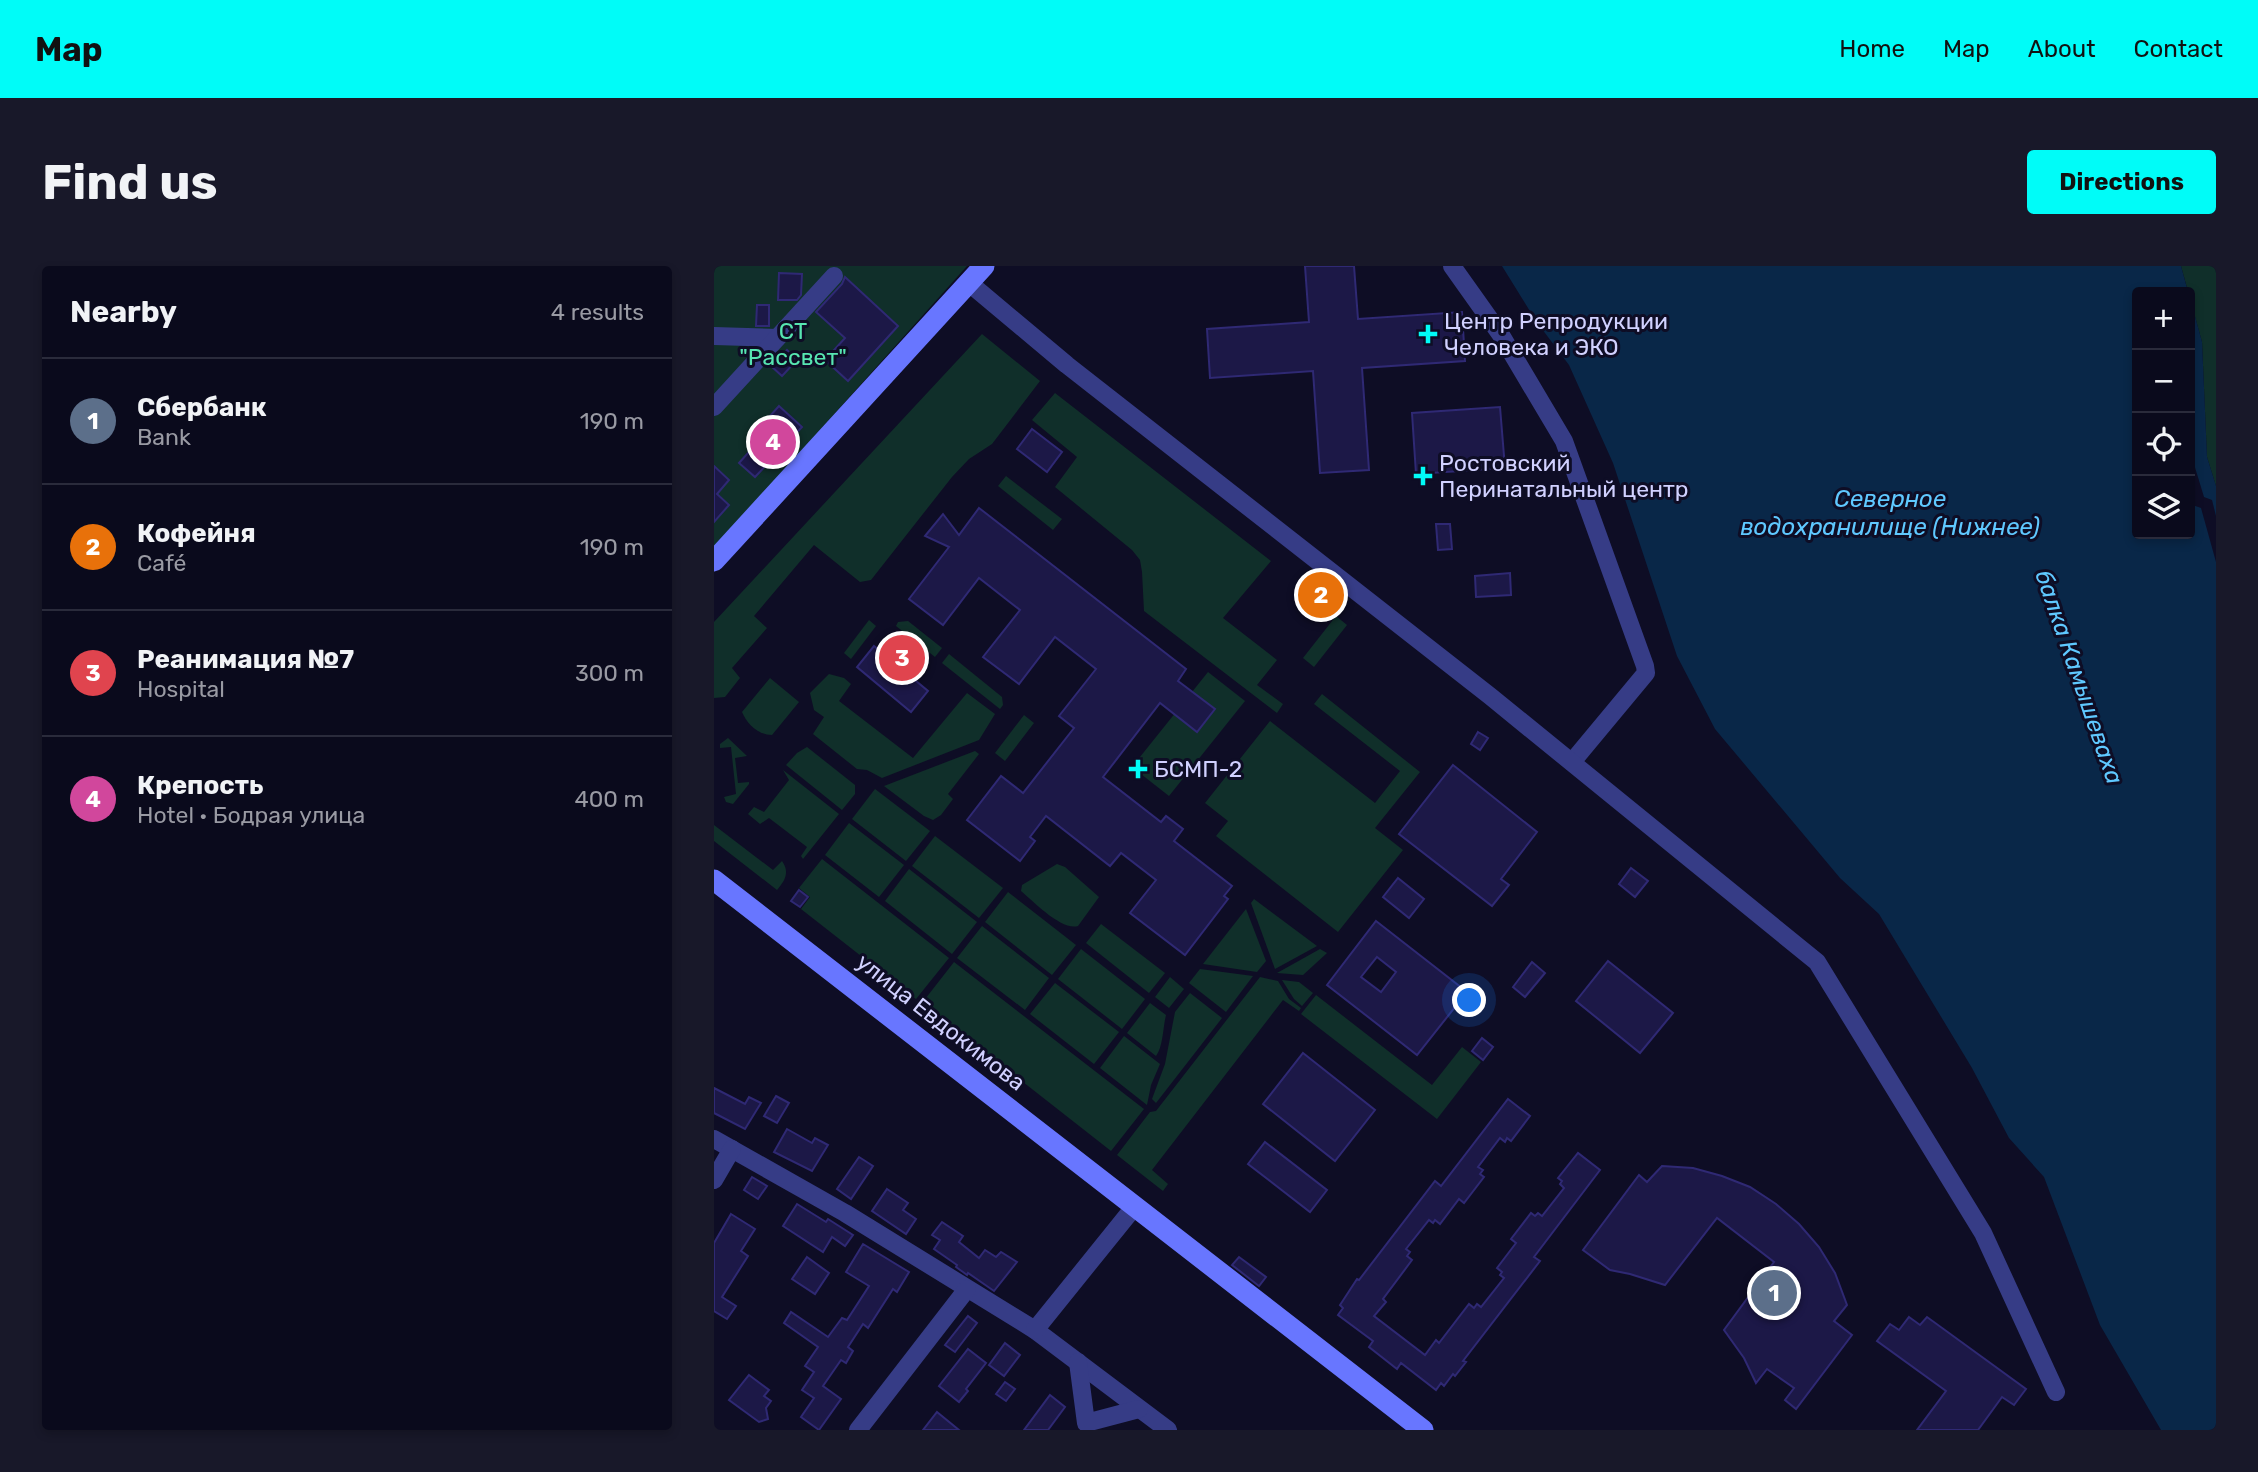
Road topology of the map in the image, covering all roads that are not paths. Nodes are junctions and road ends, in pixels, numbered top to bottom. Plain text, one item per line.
1 (984, 266) edge
2 (1452, 266) edge
3 (834, 276) dead end
4 (968, 282) junction
5 (714, 336) edge
6 (777, 338) junction
7 (714, 407) edge
8 (714, 561) edge
9 (1572, 762) junction
10 (714, 880) edge
11 (714, 1139) edge
12 (732, 1149) junction
13 (714, 1180) edge
14 (1135, 1206) junction
15 (967, 1289) junction
16 (1035, 1330) junction
17 (1078, 1362) junction
18 (2056, 1392) dead end
19 (1139, 1409) junction
20 (1083, 1427) edge
21 (858, 1430) edge
22 (1167, 1430) edge
23 (1423, 1430) edge

1 - 4 main road
2 - 9 street
3 - 6 street
4 - 8 main road
4 - 9 street
5 - 6 street
6 - 7 street
9 - 18 street
10 - 14 main road, улица Евдокимова
11 - 12 street
12 - 13 street
12 - 15 street
14 - 16 street
14 - 23 main road, улица Евдокимова
15 - 16 street
15 - 21 street
16 - 17 street
17 - 19 street
17 - 20 street
19 - 20 street
19 - 22 street

